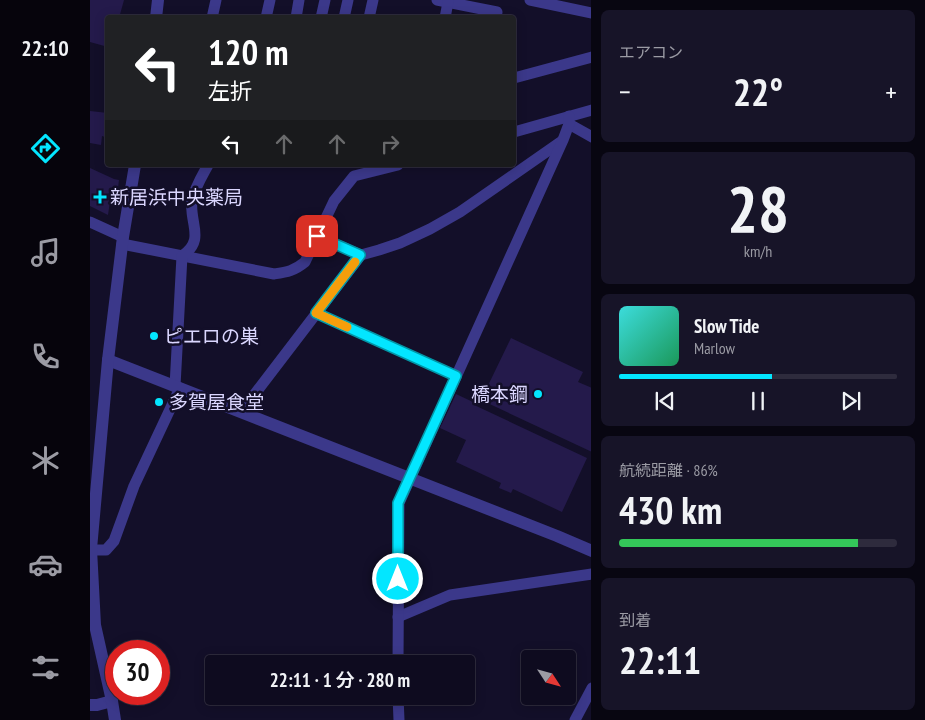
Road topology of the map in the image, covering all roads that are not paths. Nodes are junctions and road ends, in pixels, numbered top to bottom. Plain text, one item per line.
1 (158, 0) edge
2 (216, 0) edge
3 (270, 0) edge
4 (299, 0) edge
5 (325, 0) edge
6 (348, 0) edge
7 (372, 0) edge
8 (530, 0) edge
9 (442, 1) edge
10 (470, 12) edge
11 (591, 13) edge
12 (156, 15) edge
13 (213, 15) edge
14 (267, 15) edge
15 (296, 15) edge
16 (322, 15) edge
17 (345, 15) edge
18 (370, 15) edge
19 (444, 15) edge
20 (496, 15) edge
21 (591, 57) edge
22 (516, 77) edge
23 (591, 110) edge
24 (569, 120) junction
25 (516, 132) edge
26 (591, 137) edge
27 (563, 140) junction
28 (135, 167) edge
29 (207, 167) edge
30 (381, 167) edge
31 (355, 170) edge
32 (90, 222) edge
33 (317, 236) junction
34 (123, 241) junction
35 (360, 255) junction
36 (182, 256) junction
37 (316, 313) junction
38 (108, 360) junction
39 (456, 376) junction
40 (178, 387) junction
41 (240, 412) junction
42 (411, 478) junction
43 (90, 550) edge
44 (591, 551) edge
45 (591, 574) edge
46 (398, 618) junction
47 (398, 655) edge
48 (105, 670) edge
49 (591, 688) edge
50 (105, 703) edge
51 (90, 705) edge
52 (113, 705) edge
53 (398, 705) edge
54 (115, 720) edge
55 (399, 720) edge
56 (575, 720) edge

1 - 12 street
2 - 13 street
3 - 14 street
4 - 15 street
5 - 16 street
6 - 17 street
7 - 18 street
8 - 11 street
9 - 10 street
9 - 19 street
10 - 20 street
21 - 22 street
23 - 24 street
24 - 25 street
24 - 26 street
24 - 27 street
27 - 35 street
27 - 39 street
28 - 34 street
29 - 36 street
30 - 31 street
31 - 33 street
32 - 34 street
33 - 35 street
33 - 36 street
34 - 36 street
34 - 38 street
35 - 37 street
36 - 40 street
37 - 39 street
37 - 41 street
38 - 40 street
38 - 43 street
39 - 42 street
40 - 41 street
40 - 43 street
41 - 42 street
42 - 44 street
42 - 46 street
43 - 48 street
45 - 46 street
46 - 47 street
49 - 56 street
50 - 51 street
52 - 54 street
53 - 55 street

